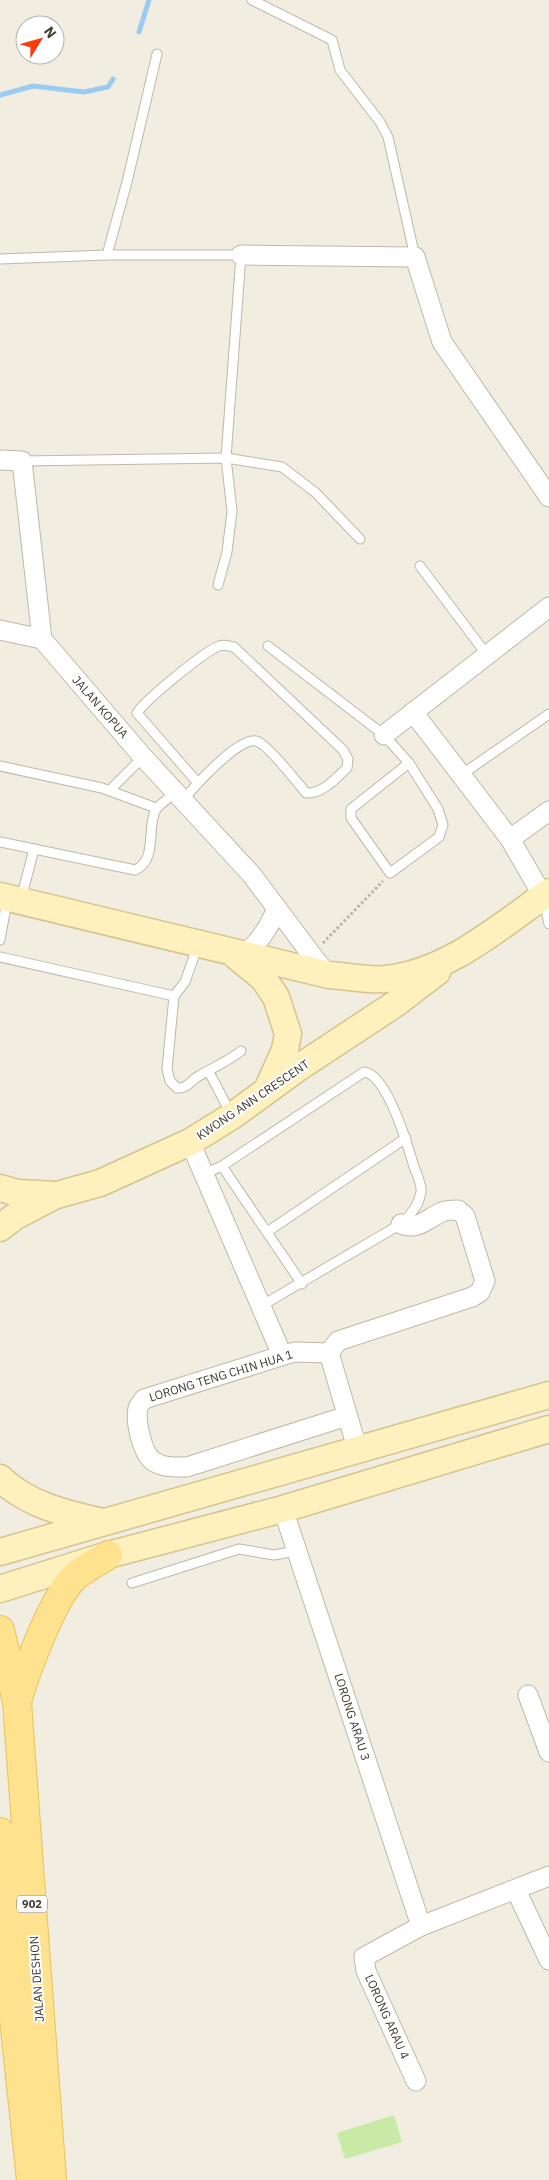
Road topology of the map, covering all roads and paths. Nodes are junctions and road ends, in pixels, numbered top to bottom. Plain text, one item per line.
1 (252, 0) edge
2 (156, 54) dead end
3 (241, 254) junction
4 (107, 255) junction
5 (415, 257) junction
6 (0, 259) edge
7 (226, 458) junction
8 (0, 460) edge
9 (22, 461) junction
10 (549, 497) edge
11 (360, 539) dead end
12 (420, 566) dead end
13 (218, 585) dead end
14 (549, 607) edge
15 (0, 630) edge
16 (42, 639) junction
17 (268, 646) dead end
18 (487, 655) junction
19 (413, 712) junction
20 (549, 714) edge
21 (384, 735) junction
22 (143, 756) junction
23 (409, 763) junction
24 (0, 766) edge
25 (461, 775) junction
26 (197, 782) junction
27 (110, 790) junction
28 (180, 796) junction
29 (156, 808) junction
30 (549, 811) edge
31 (510, 838) junction
32 (0, 842) edge
33 (34, 849) junction
34 (390, 873) junction
35 (546, 894) edge
36 (9, 899) edge
37 (277, 908) junction
38 (549, 924) edge
39 (0, 940) edge
40 (198, 944) junction
41 (237, 953) junction
42 (311, 954) junction
43 (0, 957) edge
44 (455, 957) junction
45 (329, 976) junction
46 (174, 996) junction
47 (241, 1051) dead end
48 (209, 1072) junction
49 (266, 1093) junction
50 (232, 1116) junction
51 (406, 1138) junction
52 (190, 1142) junction
53 (222, 1166) junction
54 (204, 1174) junction
55 (0, 1188) edge
56 (57, 1194) junction
57 (401, 1224) junction
58 (0, 1228) edge
59 (267, 1232) junction
60 (302, 1284) junction
61 (261, 1306) junction
62 (329, 1353) junction
63 (282, 1355) junction
64 (549, 1395) edge
65 (347, 1416) junction
66 (549, 1429) edge
67 (358, 1451) junction
68 (0, 1478) edge
69 (283, 1509) junction
70 (104, 1522) junction
71 (296, 1551) junction
72 (0, 1552) edge
73 (108, 1555) junction
74 (132, 1583) dead end
75 (0, 1589) edge
76 (0, 1630) edge
77 (528, 1695) dead end
78 (17, 1702) junction
79 (549, 1752) edge
80 (0, 1832) edge
81 (549, 1876) edge
82 (516, 1890) junction
83 (421, 1926) junction
84 (549, 1960) edge
85 (416, 2081) dead end
86 (31, 2180) edge
87 (52, 2180) edge

1 - 5 lane
2 - 4 lane
3 - 4 lane
3 - 5 street
3 - 7 lane
4 - 6 lane
5 - 10 street
7 - 9 lane
7 - 11 lane
7 - 13 lane
8 - 9 street
9 - 16 street
12 - 18 lane
14 - 18 street
15 - 16 street
16 - 22 street, JALAN KOPUA
17 - 21 lane
18 - 19 street
19 - 21 street
19 - 25 street
20 - 25 lane
21 - 23 lane
22 - 27 lane
22 - 28 street, JALAN KOPUA
23 - 34 lane
23 - 34 lane
24 - 27 lane
25 - 31 street
26 - 26 lane
26 - 28 lane
27 - 29 lane
28 - 29 lane
28 - 37 street, JALAN KOPUA
29 - 33 lane
30 - 31 street
31 - 35 street
32 - 33 lane
33 - 36 lane
34 - 42 path
35 - 38 lane
35 - 44 main road
36 - 39 lane
36 - 40 main road
37 - 41 street
37 - 42 street, JALAN KOPUA
40 - 41 main road
40 - 46 lane
41 - 45 main road
41 - 49 main road
42 - 45 street, JALAN KOPUA
43 - 46 lane
44 - 45 main road
44 - 49 main road, KWONG ANN CRESCENT
46 - 48 lane
47 - 48 lane
48 - 50 lane
49 - 50 main road, KWONG ANN CRESCENT
50 - 52 main road, KWONG ANN CRESCENT
51 - 53 lane
51 - 57 lane
51 - 59 lane
52 - 54 street
52 - 56 main road, KWONG ANN CRESCENT
53 - 54 lane
53 - 59 lane
54 - 61 street
55 - 56 main road, KWONG ANN CRESCENT
56 - 58 main road
57 - 60 lane
57 - 62 street
59 - 60 lane
60 - 61 lane
61 - 63 street
62 - 63 street, LORONG TENG CHIN HUA 1
62 - 65 street
63 - 65 street, LORONG TENG CHIN HUA 1
64 - 67 main road
65 - 67 street
66 - 69 main road
67 - 70 main road
68 - 70 main road
69 - 71 street, LORONG ARAU 3
69 - 73 main road
70 - 72 main road
71 - 74 lane
71 - 83 street, LORONG ARAU 3
73 - 75 main road
73 - 78 main road
76 - 78 main road, JALAN DESHON / 902
77 - 79 street
78 - 87 main road, JALAN DESHON / 902
80 - 86 main road, JALAN DESHON / 902
81 - 82 street
82 - 83 street
82 - 84 street
83 - 85 street, LORONG ARAU 4

